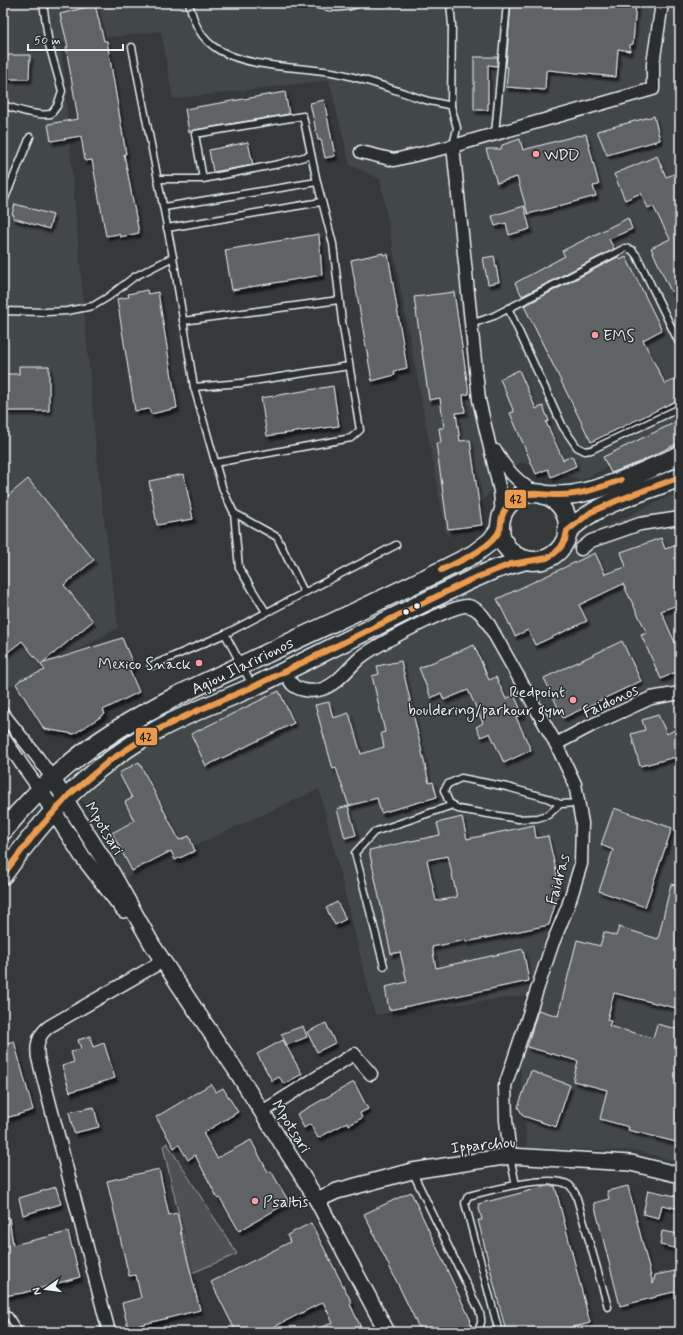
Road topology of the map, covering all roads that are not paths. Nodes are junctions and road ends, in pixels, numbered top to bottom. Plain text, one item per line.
1 (44, 3) edge
2 (189, 3) edge
3 (317, 3) edge
4 (361, 3) edge
5 (450, 3) edge
6 (507, 3) edge
7 (662, 3) edge
8 (132, 47) dead end
9 (3, 105) edge
10 (451, 106) junction
11 (495, 134) junction
12 (30, 137) dead end
13 (453, 146) junction
14 (361, 152) dead end
15 (311, 155) junction
16 (158, 179) junction
17 (204, 179) junction
18 (316, 182) junction
19 (321, 202) junction
20 (3, 204) edge
21 (164, 207) junction
22 (167, 228) junction
23 (173, 257) junction
24 (339, 300) junction
25 (508, 308) junction
26 (3, 311) edge
27 (183, 321) junction
28 (472, 324) junction
29 (680, 346) edge
30 (349, 366) junction
31 (194, 387) junction
32 (680, 408) edge
33 (484, 422) junction
34 (680, 455) edge
35 (216, 463) junction
36 (680, 478) edge
37 (539, 494) junction
38 (234, 512) junction
39 (680, 518) edge
40 (501, 522) junction
41 (567, 532) junction
42 (396, 545) dead end
43 (580, 549) dead end
44 (526, 560) junction
45 (304, 592) junction
46 (266, 612) junction
47 (224, 634) junction
48 (151, 666) dead end
49 (241, 666) junction
50 (284, 671) junction
51 (253, 686) junction
52 (680, 693) edge
53 (3, 714) edge
54 (3, 737) edge
55 (556, 744) junction
56 (46, 784) junction
57 (579, 803) junction
58 (59, 804) junction
59 (560, 804) junction
60 (453, 805) junction
61 (3, 831) edge
62 (3, 875) edge
63 (163, 961) junction
64 (384, 966) dead end
65 (372, 1074) dead end
66 (262, 1112) junction
67 (510, 1156) junction
68 (412, 1171) junction
69 (680, 1175) edge
70 (516, 1185) junction
71 (317, 1200) junction
72 (608, 1307) dead end
73 (3, 1314) edge
74 (19, 1332) edge
75 (109, 1332) edge
76 (387, 1332) edge
77 (474, 1332) edge
78 (499, 1332) edge

1 - 9 lane
2 - 10 lane
3 - 4 lane
5 - 10 lane
6 - 11 lane
7 - 11 street
8 - 16 lane
10 - 13 lane
11 - 13 street
12 - 20 lane
13 - 14 street
13 - 28 street
15 - 17 lane
15 - 17 lane
15 - 18 lane
16 - 17 lane
16 - 21 lane
18 - 19 lane
18 - 21 lane
19 - 22 lane
19 - 24 lane
21 - 22 lane
22 - 23 lane
23 - 26 lane
23 - 27 lane
24 - 27 lane
24 - 30 lane
25 - 28 lane
25 - 29 lane
25 - 32 lane
27 - 31 lane
28 - 33 street
30 - 31 lane
30 - 35 lane
31 - 35 lane
33 - 37 street
33 - 40 street
34 - 37 main road
35 - 38 lane
36 - 41 main road
37 - 40 main road
37 - 41 main road
38 - 45 lane
38 - 46 lane
39 - 43 street
40 - 44 main road
40 - 49 main road, Agiou Ilaririonos
41 - 44 main road
42 - 45 lane
44 - 50 main road, Agiou Ilaririonos
45 - 46 lane
46 - 47 lane
47 - 48 lane
47 - 49 lane
49 - 51 lane
49 - 56 main road, Agiou Ilaririonos
50 - 51 main road, Agiou Ilaririonos
50 - 55 street, Faidras
51 - 58 main road, Agiou Ilaririonos
52 - 55 street, Faidonos
53 - 56 street, Mpotsari
54 - 56 street, Mpotsari
55 - 57 street, Faidras
56 - 58 street, Mpotsari
56 - 61 main road, Agiou Ilaririonos
57 - 59 lane
57 - 67 street, Faidras
58 - 62 main road, Agiou Ilaririonos
58 - 63 street, Mpotsari
59 - 60 lane
59 - 60 lane
60 - 64 lane
63 - 66 street, Mpotsari
63 - 75 street
65 - 66 street
66 - 71 street, Mpotsari
67 - 68 street, Ipparchou
67 - 69 street, Ipparchou
67 - 70 lane
68 - 71 street, Ipparchou
68 - 77 lane
70 - 72 lane
70 - 78 lane
71 - 76 street, Mpotsari
73 - 74 lane

